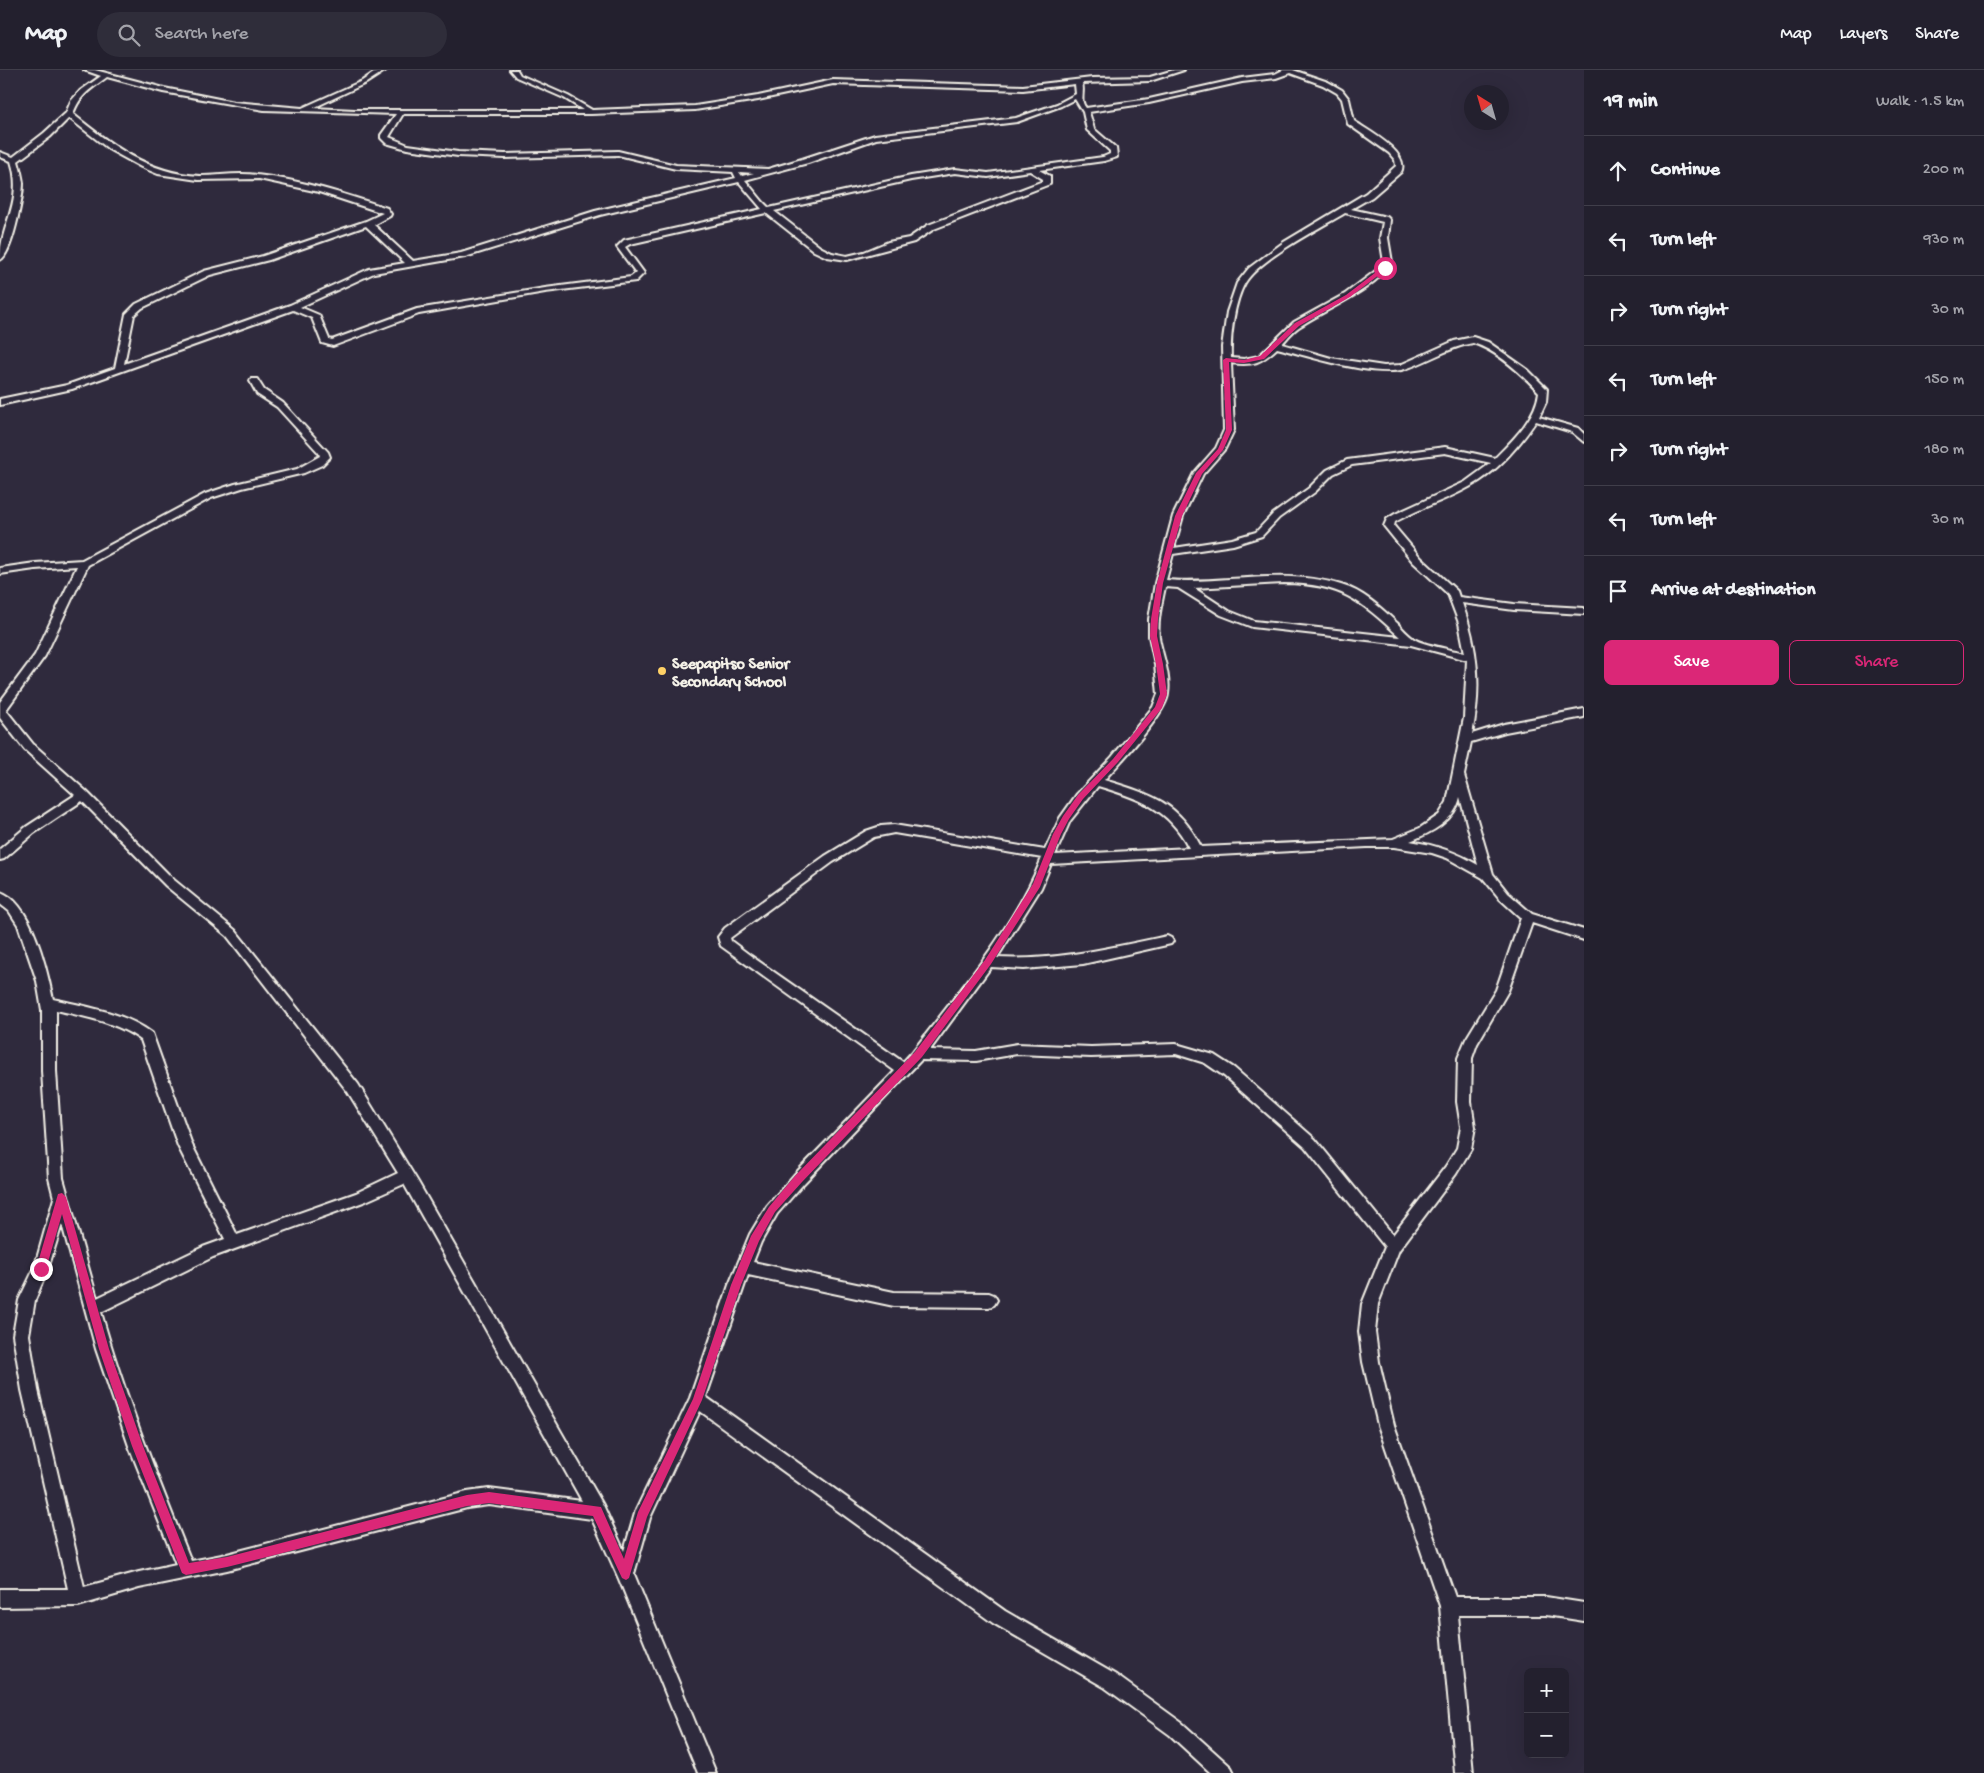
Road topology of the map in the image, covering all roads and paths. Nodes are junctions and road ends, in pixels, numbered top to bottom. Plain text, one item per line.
1 (87, 70) edge
2 (383, 70) edge
3 (513, 70) edge
4 (1181, 70) edge
5 (1288, 71) edge
6 (106, 75) junction
7 (1078, 81) junction
8 (1078, 95) junction
9 (303, 110) junction
10 (1085, 110) junction
11 (401, 112) junction
12 (591, 112) junction
13 (69, 114) junction
14 (0, 154) edge
15 (14, 160) junction
16 (1030, 168) junction
17 (732, 169) junction
18 (768, 171) junction
19 (741, 178) junction
20 (768, 210) junction
21 (1344, 210) junction
22 (369, 222) junction
23 (0, 258) edge
24 (410, 263) junction
25 (294, 307) junction
26 (1277, 345) junction
27 (1226, 360) junction
28 (119, 369) junction
29 (254, 381) dead end
30 (0, 402) edge
31 (1534, 418) junction
32 (1584, 439) edge
33 (1496, 461) junction
34 (1167, 552) junction
35 (84, 563) junction
36 (0, 571) edge
37 (1160, 583) junction
38 (1181, 585) junction
39 (1454, 599) junction
40 (1584, 611) edge
41 (1411, 642) junction
42 (1472, 658) junction
43 (1584, 713) edge
44 (1465, 740) junction
45 (1459, 776) junction
46 (1097, 782) junction
47 (83, 795) junction
48 (1394, 843) junction
49 (1197, 852) junction
50 (0, 856) edge
51 (1048, 857) junction
52 (1487, 876) junction
53 (0, 897) edge
54 (1528, 917) junction
55 (1584, 935) edge
56 (1167, 941) dead end
57 (988, 962) junction
58 (47, 1003) junction
59 (918, 1055) junction
60 (904, 1070) junction
61 (406, 1176) junction
62 (62, 1197) junction
63 (234, 1243) junction
64 (1393, 1246) junction
65 (743, 1267) junction
66 (989, 1300) dead end
67 (92, 1308) junction
68 (697, 1400) junction
69 (597, 1511) junction
70 (186, 1569) junction
71 (626, 1574) junction
72 (78, 1597) junction
73 (0, 1598) edge
74 (1449, 1606) junction
75 (1584, 1612) edge
76 (706, 1773) edge
77 (1225, 1773) edge
78 (1464, 1773) edge

1 - 6 street
2 - 9 street
3 - 12 street
4 - 7 street
5 - 10 street
5 - 21 street
6 - 9 street
6 - 13 street
7 - 8 street
7 - 12 street
8 - 10 street
8 - 18 street
9 - 11 street
10 - 16 street
11 - 12 street
11 - 17 street
13 - 15 street
13 - 22 street
14 - 15 street
15 - 23 street
16 - 20 street
16 - 20 street
17 - 18 street
17 - 19 street
18 - 19 street
19 - 20 street
19 - 24 street
20 - 25 street
21 - 26 street
21 - 27 street
22 - 24 street
22 - 28 street
24 - 25 street
25 - 28 street
26 - 27 street
26 - 31 street
27 - 34 street
28 - 30 street
29 - 35 street
31 - 32 street
31 - 33 street
33 - 34 street
33 - 39 street
34 - 37 street
35 - 36 street
35 - 47 street
37 - 38 street
37 - 46 street
38 - 41 street
38 - 41 street
39 - 40 street
39 - 42 street
41 - 42 street
42 - 44 street
43 - 44 street
44 - 45 street
45 - 48 street
45 - 52 street
46 - 49 street
46 - 51 street
47 - 50 street
47 - 61 street
48 - 49 street
48 - 52 street
49 - 51 street
51 - 57 street
51 - 60 street
52 - 54 street
53 - 58 street
54 - 55 street
54 - 64 street
56 - 57 street
57 - 59 street
58 - 62 street
58 - 63 street
59 - 60 street
59 - 64 street
60 - 65 street
61 - 63 street
61 - 69 street
62 - 67 street
62 - 72 street
63 - 67 street
64 - 74 street
65 - 66 street
65 - 68 street
67 - 70 street
68 - 71 street
68 - 77 street
69 - 70 street
69 - 71 street
70 - 72 street
71 - 76 street
72 - 73 street
74 - 75 street
74 - 78 street

